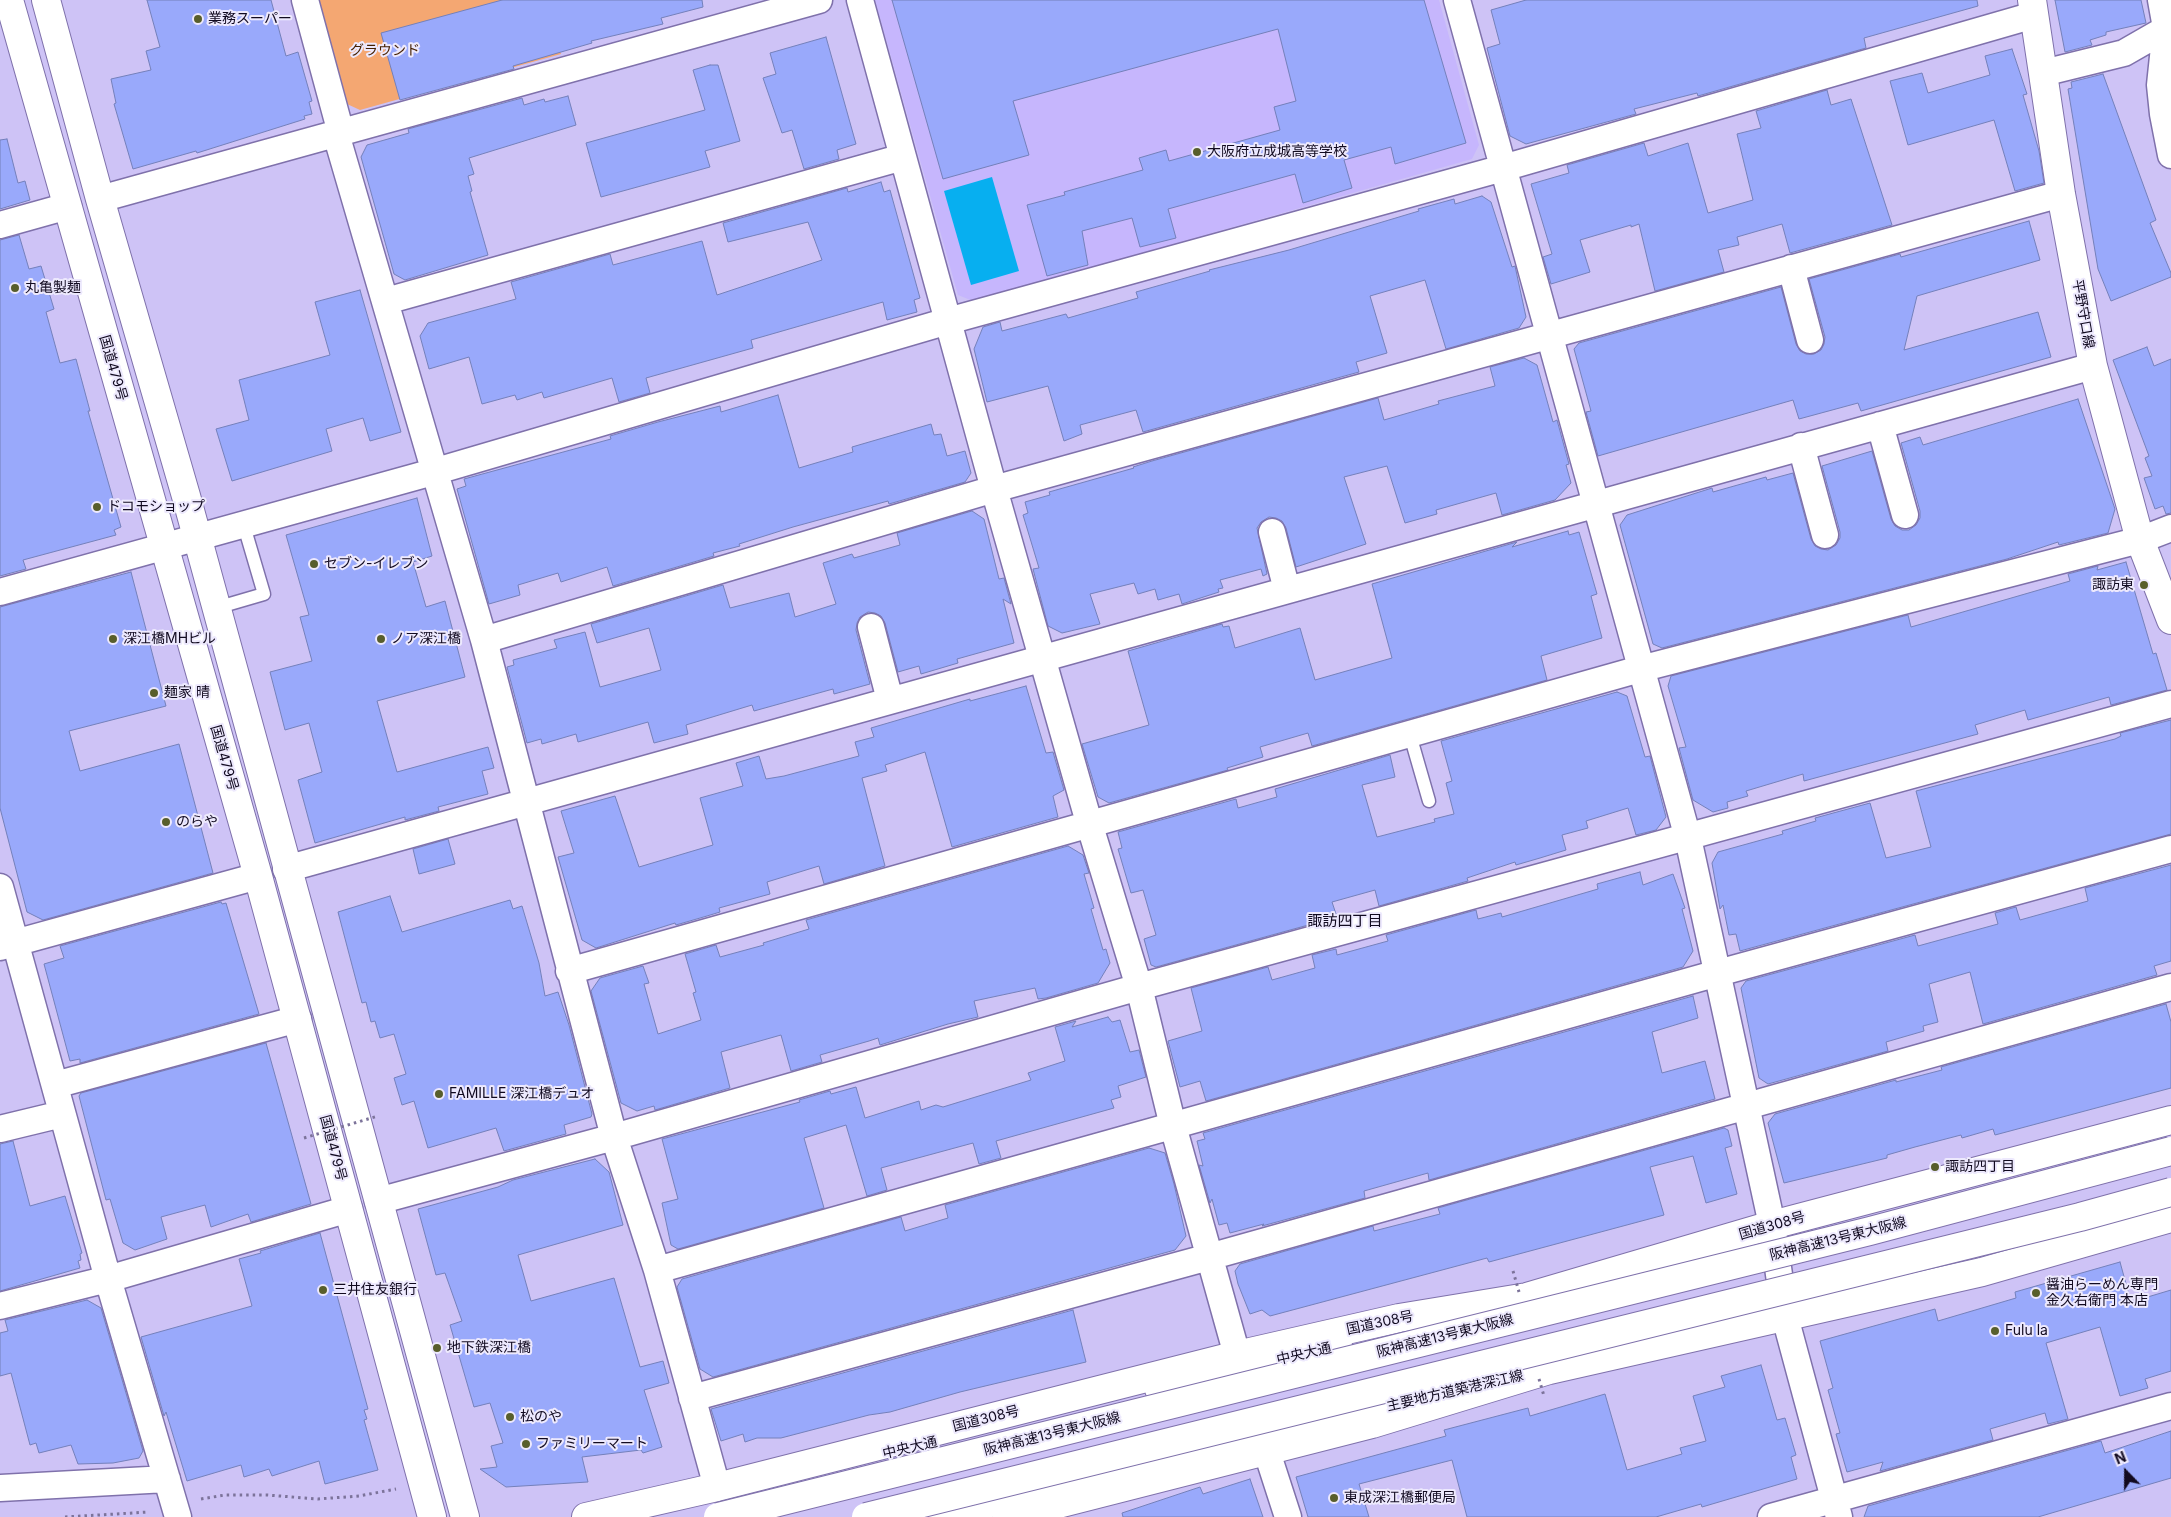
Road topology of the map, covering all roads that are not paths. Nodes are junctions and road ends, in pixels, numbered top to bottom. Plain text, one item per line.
1 (9, 0) edge
2 (46, 0) edge
3 (305, 0) edge
4 (819, 0) edge
5 (860, 0) edge
6 (1457, 0) edge
7 (2161, 0) edge
8 (2033, 7) edge
9 (2169, 31) edge
10 (2043, 73) junction
11 (338, 133) junction
12 (2171, 155) edge
13 (903, 157) junction
14 (1503, 168) junction
15 (2061, 194) junction
16 (100, 199) junction
17 (68, 206) junction
18 (0, 225) edge
19 (1791, 268) junction
20 (386, 301) junction
21 (948, 321) junction
22 (1551, 336) junction
23 (1810, 340) dead end
24 (2093, 366) junction
25 (1880, 425) junction
26 (1801, 446) junction
27 (433, 472) junction
28 (994, 489) junction
29 (1596, 504) junction
30 (1905, 515) dead end
31 (244, 526) junction
32 (2171, 528) edge
33 (1272, 532) dead end
34 (1825, 535) dead end
35 (197, 539) junction
36 (2140, 540) junction
37 (163, 547) junction
38 (1287, 590) junction
39 (0, 592) edge
40 (216, 608) junction
41 (2171, 620) edge
42 (871, 627) dead end
43 (484, 640) junction
44 (1043, 658) junction
45 (1640, 669) junction
46 (890, 700) junction
47 (2171, 704) edge
48 (1410, 735) junction
49 (1429, 801) dead end
50 (525, 802) junction
51 (1090, 826) junction
52 (1688, 838) junction
53 (2171, 849) edge
54 (286, 869) junction
55 (258, 876) junction
56 (0, 887) edge
57 (8, 944) edge
58 (569, 971) junction
59 (1718, 973) junction
60 (1139, 987) junction
61 (2171, 987) edge
62 (298, 1019) junction
63 (55, 1085) junction
64 (1746, 1106) junction
65 (62, 1114) junction
66 (2171, 1120) edge
67 (1173, 1126) junction
68 (0, 1129) edge
69 (614, 1137) junction
70 (2171, 1151) edge
71 (2171, 1192) edge
72 (378, 1201) junction
73 (2171, 1206) edge
74 (350, 1209) junction
75 (2171, 1218) edge
76 (1772, 1225) junction
77 (1209, 1257) junction
78 (1880, 1266) junction
79 (657, 1270) junction
80 (108, 1279) junction
81 (1527, 1297) junction
82 (0, 1306) edge
83 (1785, 1316) junction
84 (1237, 1355) junction
85 (1549, 1370) junction
86 (692, 1398) junction
87 (2171, 1406) edge
88 (1266, 1450) junction
89 (716, 1487) junction
90 (0, 1488) edge
91 (173, 1499) edge
92 (1837, 1508) edge
93 (432, 1517) edge
94 (465, 1517) edge
95 (586, 1517) edge
96 (625, 1517) edge
97 (718, 1517) edge
98 (866, 1517) edge
99 (933, 1517) edge
100 (1007, 1517) edge
101 (1288, 1517) edge
102 (1771, 1517) edge

1 - 17 main road, 国道479号
2 - 16 main road
3 - 11 street
4 - 11 street
5 - 13 street
6 - 14 street
7 - 9 street
8 - 10 main road, 平野守口線
8 - 14 street
9 - 10 street
9 - 12 street
10 - 15 main road, 平野守口線
11 - 16 street
11 - 20 street
13 - 20 street
13 - 21 street
14 - 21 street
14 - 22 street
15 - 19 street
15 - 24 main road, 平野守口線
16 - 35 main road
17 - 18 street
17 - 37 main road, 国道479号
19 - 22 street
19 - 23 street
20 - 27 street
21 - 27 street
21 - 28 street
22 - 28 street
22 - 29 street
24 - 25 street
24 - 36 main road, 平野守口線
25 - 26 street
25 - 30 street
26 - 29 street
26 - 34 street
27 - 31 street
27 - 43 street
28 - 43 street
28 - 44 street
29 - 38 street
29 - 45 street
31 - 35 street
31 - 40 lane
32 - 36 street
33 - 38 street
35 - 37 street
35 - 40 main road
36 - 41 main road, 平野守口線
36 - 45 street
37 - 39 street
37 - 55 main road, 国道479号
38 - 44 street
40 - 54 main road
42 - 46 street
43 - 50 street
44 - 46 street
44 - 51 street
45 - 48 street
45 - 52 street
46 - 50 street
47 - 52 street
48 - 49 lane
48 - 51 street
50 - 54 street
50 - 58 street
51 - 58 street
51 - 60 street
52 - 59 street
52 - 60 street
53 - 59 street
54 - 72 main road
55 - 57 street
55 - 62 main road, 国道479号
56 - 57 street
57 - 63 street
58 - 69 street
59 - 64 street
59 - 67 street
60 - 67 street
60 - 69 street
61 - 64 street
62 - 63 street
62 - 74 main road, 国道479号
63 - 65 street
64 - 76 street
64 - 77 street
65 - 68 street
65 - 80 street
66 - 76 main road, 国道308号
67 - 77 street
67 - 79 street
69 - 72 street
69 - 79 street
70 - 97 main road, 阪神高速13号東大阪線, bridge
71 - 78 main road, bridge
72 - 94 main road
73 - 78 main road, bridge
74 - 80 street
74 - 93 main road, 国道479号
75 - 83 main road
76 - 81 main road, 国道308号
76 - 83 street
77 - 84 street
77 - 86 street
78 - 98 main road, bridge
79 - 86 street
80 - 82 street
80 - 91 street
81 - 84 main road, 国道308号
81 - 96 main road, 中央大通
83 - 85 main road
83 - 92 street
84 - 89 main road, 国道308号
85 - 88 main road
85 - 99 main road, 主要地方道築港深江線
86 - 89 street
87 - 92 street
88 - 100 main road
88 - 101 street
89 - 95 main road, 国道308号
90 - 91 street
92 - 102 street

